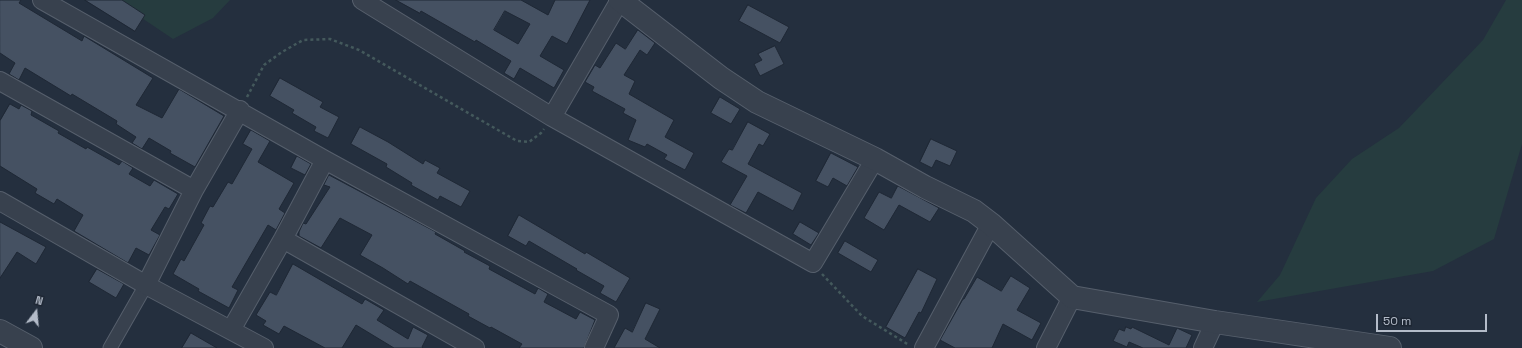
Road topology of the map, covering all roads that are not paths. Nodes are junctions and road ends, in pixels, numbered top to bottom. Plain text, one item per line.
1 (42, 0) edge
2 (362, 0) edge
3 (620, 0) edge
4 (0, 81) edge
5 (240, 110) junction
6 (552, 117) junction
7 (875, 159) junction
8 (325, 160) junction
9 (194, 190) junction
10 (0, 201) edge
11 (991, 224) junction
12 (283, 239) junction
13 (146, 285) junction
14 (1072, 297) junction
15 (1216, 322) junction
16 (231, 330) junction
17 (0, 331) edge
18 (31, 348) edge
19 (110, 348) edge
20 (264, 348) edge
21 (475, 348) edge
22 (594, 348) edge
23 (924, 348) edge
24 (1046, 348) edge
25 (1202, 348) edge
26 (1390, 348) edge

1 - 5 street
2 - 6 street
3 - 6 street
3 - 7 street
4 - 9 street
5 - 8 street
5 - 9 street
6 - 7 street
7 - 11 street
8 - 12 street
8 - 22 street
9 - 13 street
10 - 13 street
11 - 14 street
11 - 23 street
12 - 16 street
12 - 21 street
13 - 16 street
13 - 19 street
14 - 15 street
14 - 24 street
15 - 25 street
15 - 26 street
16 - 20 street
17 - 18 street

